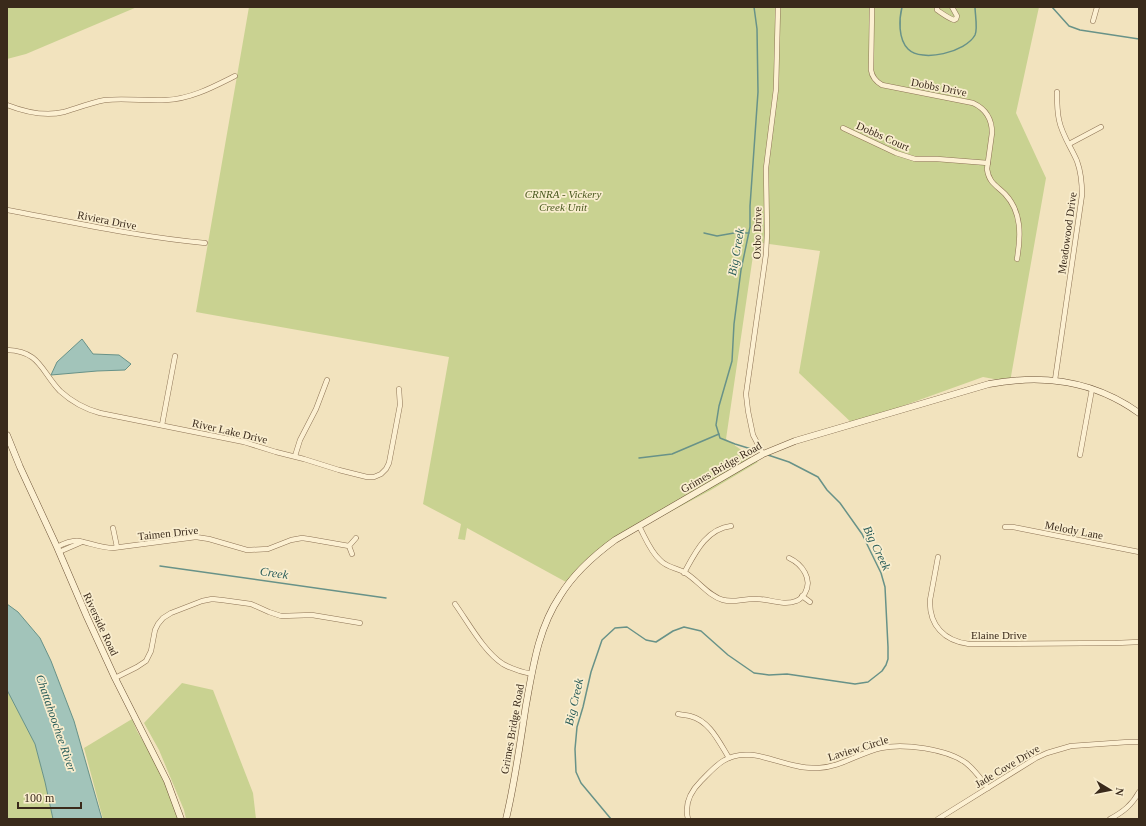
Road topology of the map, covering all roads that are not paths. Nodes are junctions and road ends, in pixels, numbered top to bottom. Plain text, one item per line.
1 (780, 7) edge
2 (872, 7) edge
3 (937, 7) edge
4 (952, 7) edge
5 (1097, 7) edge
6 (1093, 21) dead end
7 (235, 76) dead end
8 (1057, 92) dead end
9 (7, 105) edge
10 (1101, 127) dead end
11 (843, 128) dead end
12 (1068, 144) junction
13 (988, 163) junction
14 (7, 210) edge
15 (205, 243) dead end
16 (1018, 259) dead end
17 (7, 350) edge
18 (175, 356) dead end
19 (327, 380) dead end
20 (1055, 380) junction
21 (1092, 389) junction
22 (400, 390) dead end
23 (1139, 413) edge
24 (162, 425) junction
25 (7, 435) edge
26 (763, 454) junction
27 (1080, 455) dead end
28 (295, 456) junction
29 (639, 526) junction
30 (731, 526) dead end
31 (1006, 526) dead end
32 (113, 528) dead end
33 (356, 538) dead end
34 (349, 546) junction
35 (117, 547) junction
36 (58, 549) junction
37 (1139, 552) edge
38 (352, 554) dead end
39 (938, 557) dead end
40 (789, 558) dead end
41 (684, 572) junction
42 (802, 596) junction
43 (810, 602) dead end
44 (455, 604) dead end
45 (360, 623) dead end
46 (1139, 642) edge
47 (532, 674) junction
48 (116, 678) junction
49 (678, 714) dead end
50 (1139, 742) edge
51 (729, 758) junction
52 (988, 788) junction
53 (1139, 792) edge
54 (181, 819) edge
55 (506, 819) edge
56 (688, 819) edge
57 (938, 819) edge
58 (1110, 819) edge

1 - 26 street, Oxbo Drive
2 - 13 street, Dobbs Drive
3 - 4 street
5 - 6 street
7 - 9 street
8 - 12 street, Meadowood Drive
10 - 12 street
11 - 13 street, Dobbs Court
12 - 20 street, Meadowood Drive
13 - 16 street, Dobbs Drive
14 - 15 street, Riviera Drive
17 - 24 street, River Lake Drive
18 - 24 street
19 - 28 street
20 - 21 street, Grimes Bridge Road
20 - 26 street, Grimes Bridge Road
21 - 23 street, Grimes Bridge Road
21 - 27 street
22 - 28 street, River Lake Drive
24 - 28 street, River Lake Drive
25 - 36 street, Riverside Road
26 - 29 street, Grimes Bridge Road
29 - 41 street
29 - 47 street, Grimes Bridge Road
30 - 41 street
31 - 37 street, Melody Lane
32 - 35 street
33 - 34 street
34 - 35 street, Taimen Drive
34 - 38 street
35 - 36 street, Taimen Drive
36 - 48 street, Riverside Road
39 - 46 street, Elaine Drive
40 - 42 street
41 - 42 street
42 - 43 street
44 - 47 street
45 - 48 street
47 - 55 street, Grimes Bridge Road
48 - 54 street, Riverside Road
49 - 51 street
50 - 52 street, Jade Cove Drive
51 - 52 street, Laview Circle
51 - 56 street, Laview Circle
52 - 57 street, Jade Cove Drive
53 - 58 street

